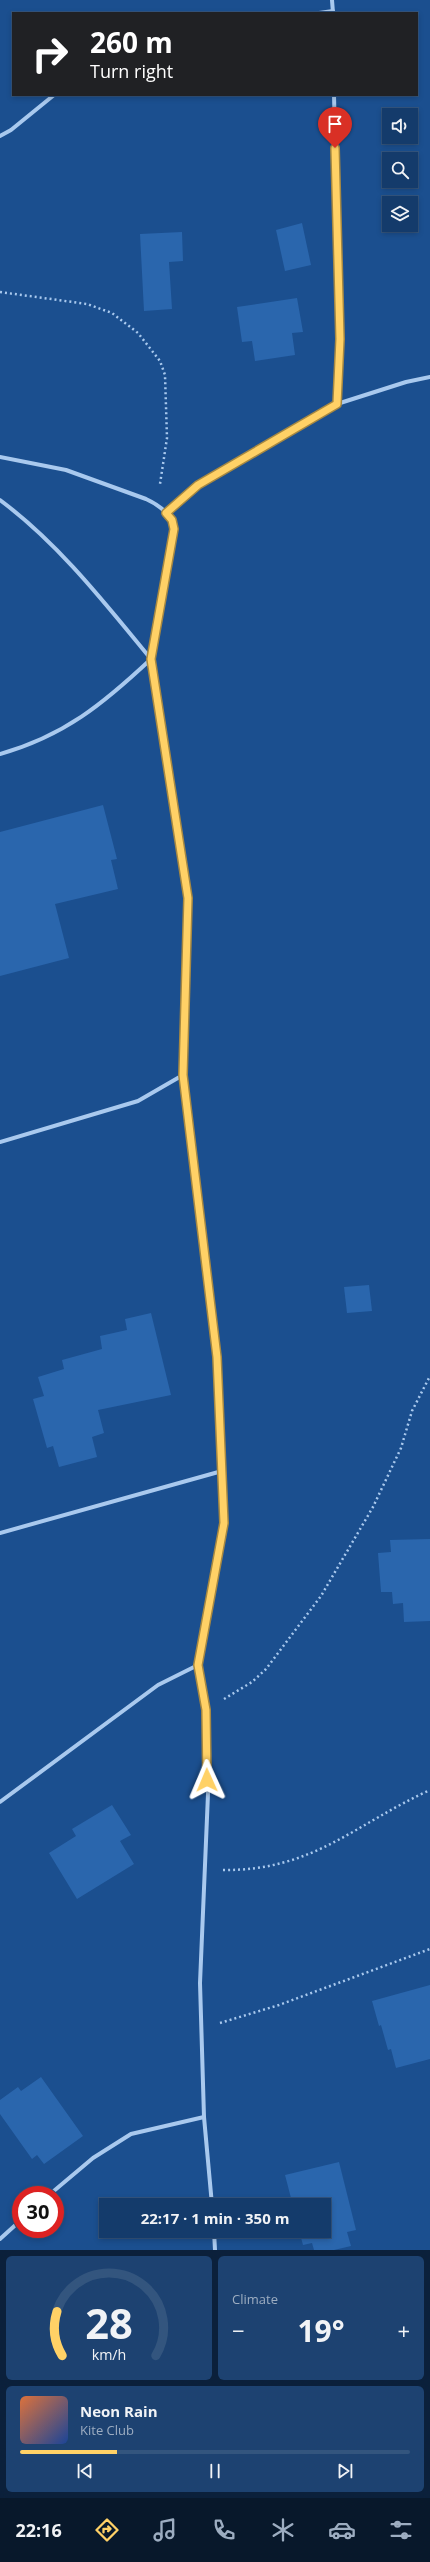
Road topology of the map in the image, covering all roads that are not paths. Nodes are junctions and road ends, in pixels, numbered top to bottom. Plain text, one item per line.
1 (332, 0) edge
2 (333, 12) edge
3 (53, 96) edge
4 (334, 96) edge
5 (0, 136) edge
6 (430, 377) edge
7 (337, 404) junction
8 (0, 457) edge
9 (0, 500) edge
10 (166, 513) junction
11 (151, 659) junction
12 (0, 754) edge
13 (183, 1075) junction
14 (0, 1142) edge
15 (222, 1471) junction
16 (0, 1533) edge
17 (198, 1665) junction
18 (0, 1802) edge
19 (204, 2117) junction
20 (60, 2186) edge
21 (211, 2198) edge
22 (12, 2228) edge
23 (214, 2238) edge
24 (0, 2239) edge
25 (215, 2250) edge

1 - 2 street
3 - 5 street
4 - 7 street
6 - 7 street
7 - 10 street
8 - 10 street
9 - 11 street
10 - 11 street
11 - 12 street
11 - 13 street
13 - 14 street
13 - 15 street
15 - 16 street
15 - 17 street
17 - 18 street
17 - 19 street
19 - 20 street
19 - 21 street
22 - 24 street
23 - 25 street

